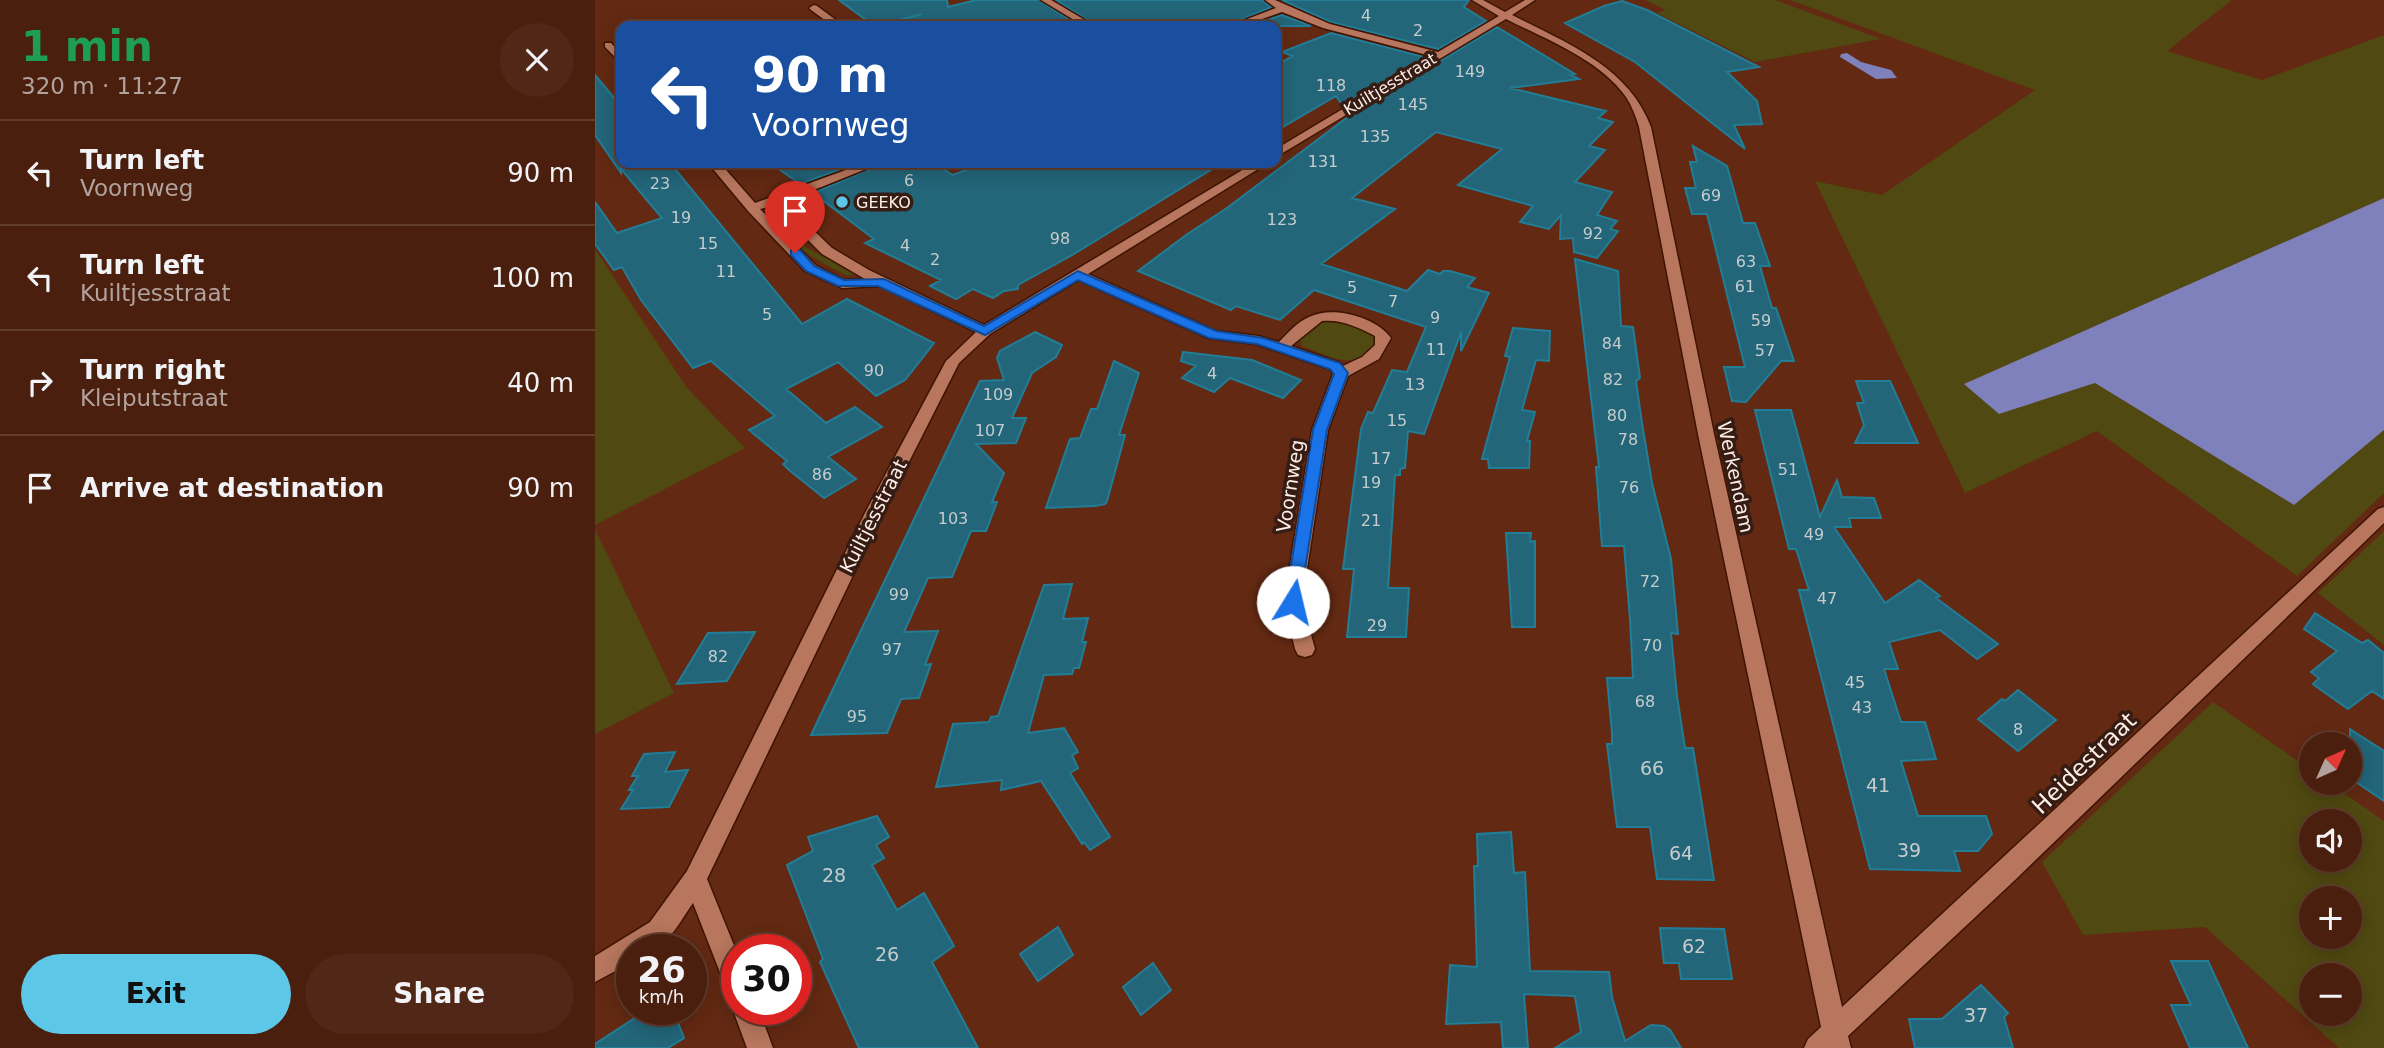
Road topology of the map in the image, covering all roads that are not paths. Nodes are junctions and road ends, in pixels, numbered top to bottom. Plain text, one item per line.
1 (1045, 0) edge
2 (1269, 0) edge
3 (1476, 0) edge
4 (1531, 0) edge
5 (814, 8) dead end
6 (1281, 9) junction
7 (1505, 15) junction
8 (832, 21) edge
9 (1081, 21) edge
10 (1248, 21) edge
11 (608, 46) dead end
12 (616, 55) edge
13 (1438, 55) junction
14 (1281, 151) edge
15 (718, 168) edge
16 (862, 168) edge
17 (1254, 168) edge
18 (776, 201) junction
19 (752, 208) junction
20 (1078, 275) junction
21 (880, 282) junction
22 (985, 331) junction
23 (1281, 348) junction
24 (1341, 373) junction
25 (2384, 513) edge
26 (1305, 649) dead end
27 (695, 879) junction
28 (721, 944) edge
29 (595, 970) edge
30 (752, 1025) edge
31 (1836, 1041) edge
32 (760, 1048) edge
33 (1817, 1048) edge

1 - 9 street
2 - 6 street
3 - 7 street, Werkendam
4 - 7 street, Kuiltjesstraat
5 - 8 street
6 - 10 street
6 - 13 street
7 - 13 street, Kuiltjesstraat
7 - 31 street, Werkendam
11 - 12 street
13 - 14 street, Kuiltjesstraat
15 - 19 street
16 - 18 street
17 - 20 street, Kuiltjesstraat
18 - 19 street
18 - 21 street
19 - 21 street
20 - 22 street, Kuiltjesstraat
20 - 23 street
21 - 22 street
22 - 27 street, Kuiltjesstraat
23 - 24 street
23 - 24 street
24 - 26 street, Voornweg
25 - 31 street, Heidestraat
27 - 28 street
27 - 29 street, Kuiltjesstraat
30 - 32 street
31 - 33 street, Heidestraat

